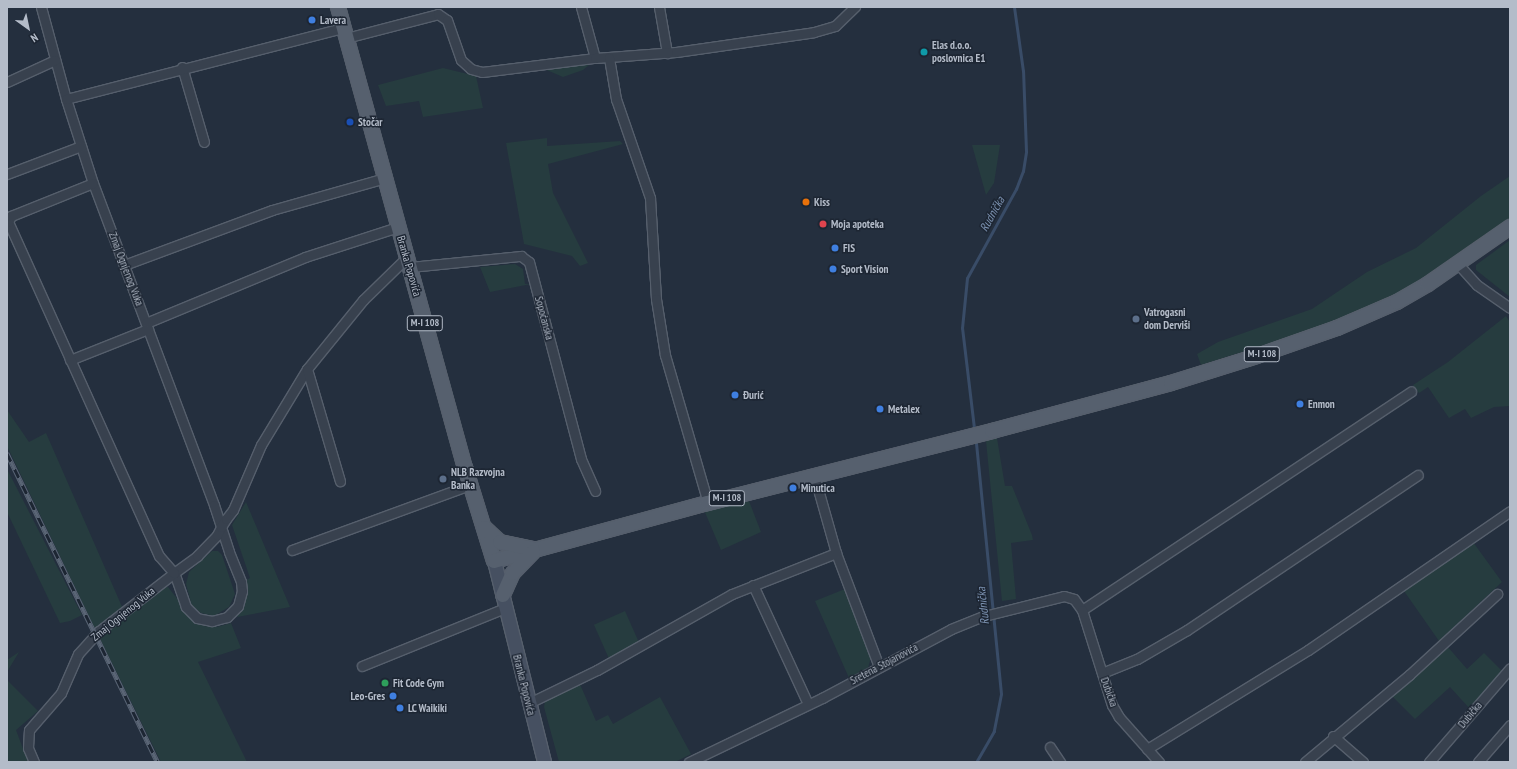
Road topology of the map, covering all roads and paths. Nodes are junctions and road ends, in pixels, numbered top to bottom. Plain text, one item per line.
1 (41, 7) edge
2 (338, 7) edge
3 (581, 7) edge
4 (659, 7) edge
5 (855, 7) edge
6 (345, 33) junction
7 (667, 53) junction
8 (595, 58) junction
9 (609, 58) junction
10 (55, 60) junction
11 (182, 67) junction
12 (7, 82) edge
13 (66, 98) junction
14 (204, 142) dead end
15 (81, 146) junction
16 (7, 174) edge
17 (385, 178) junction
18 (93, 183) junction
19 (398, 227) junction
20 (1510, 227) edge
21 (408, 262) junction
22 (1458, 264) junction
23 (124, 265) junction
24 (1510, 308) edge
25 (147, 326) junction
26 (70, 360) junction
27 (306, 369) junction
28 (1411, 392) dead end
29 (814, 475) junction
30 (1418, 475) dead end
31 (340, 481) dead end
32 (470, 485) junction
33 (595, 491) dead end
34 (708, 503) junction
35 (1510, 511) edge
36 (484, 526) junction
37 (221, 527) junction
38 (539, 548) junction
39 (292, 550) dead end
40 (836, 553) junction
41 (494, 561) junction
42 (174, 573) junction
43 (753, 584) junction
44 (1497, 594) dead end
45 (504, 602) junction
46 (1082, 610) junction
47 (362, 666) dead end
48 (879, 667) junction
49 (1510, 668) edge
50 (1102, 673) junction
51 (529, 703) junction
52 (808, 704) junction
53 (1510, 726) edge
54 (1333, 736) junction
55 (1050, 747) dead end
56 (1147, 749) junction
57 (34, 762) edge
58 (544, 762) edge
59 (689, 762) edge
60 (1060, 762) edge
61 (1159, 762) edge
62 (1305, 762) edge
63 (1363, 762) edge
64 (1429, 762) edge
65 (1478, 762) edge

1 - 10 street, Zmaj Ognjenog Vuka
2 - 6 main road, Branka Popovića / M-I 108
3 - 8 street
4 - 7 street
5 - 7 street
6 - 8 street
6 - 11 street
6 - 17 main road, Branka Popovića / M-I 108
7 - 9 street
8 - 9 street
9 - 34 street
10 - 12 street
10 - 13 street, Zmaj Ognjenog Vuka
11 - 13 street
11 - 14 street
13 - 15 street, Zmaj Ognjenog Vuka
15 - 16 street
15 - 18 street, Zmaj Ognjenog Vuka
17 - 19 main road, Branka Popovića / M-I 108
17 - 23 street
18 - 23 street, Zmaj Ognjenog Vuka
18 - 26 street
19 - 21 main road, Branka Popovića / M-I 108
19 - 25 street
20 - 22 main road, M-I 108
21 - 27 street
21 - 32 main road, Branka Popovića / M-I 108
21 - 33 street, Sopoćanska
22 - 24 street
22 - 29 main road, M-I 108
23 - 25 street, Zmaj Ognjenog Vuka
25 - 26 street
25 - 37 street, Zmaj Ognjenog Vuka
26 - 42 street
27 - 31 street
27 - 37 street
28 - 46 street
29 - 34 main road, M-I 108
29 - 40 street
30 - 50 street
32 - 36 main road, Branka Popovića / M-I 108
32 - 39 street
34 - 38 main road, M-I 108
35 - 56 street
36 - 38 main road
36 - 41 main road, Branka Popovića / M-I 108
37 - 42 street, Zmaj Ognjenog Vuka
37 - 42 street, Zmaj Ognjenog Vuka
38 - 41 main road, M-I 108
38 - 45 main road
40 - 43 street
40 - 48 street
41 - 45 main road, Branka Popovića
42 - 57 street, Zmaj Ognjenog Vuka
43 - 51 street
43 - 52 street
44 - 54 street
45 - 47 street
45 - 51 main road, Branka Popovića
46 - 48 street, Sretena Stojanovića
46 - 50 street, Dubička
48 - 52 street, Sretena Stojanovića
49 - 64 street, Dubička
50 - 56 street, Dubička
51 - 58 main road, Branka Popovića
52 - 59 street, Sretena Stojanovića
53 - 65 street
54 - 62 street
54 - 63 street
55 - 60 street
56 - 61 street, Dubička

